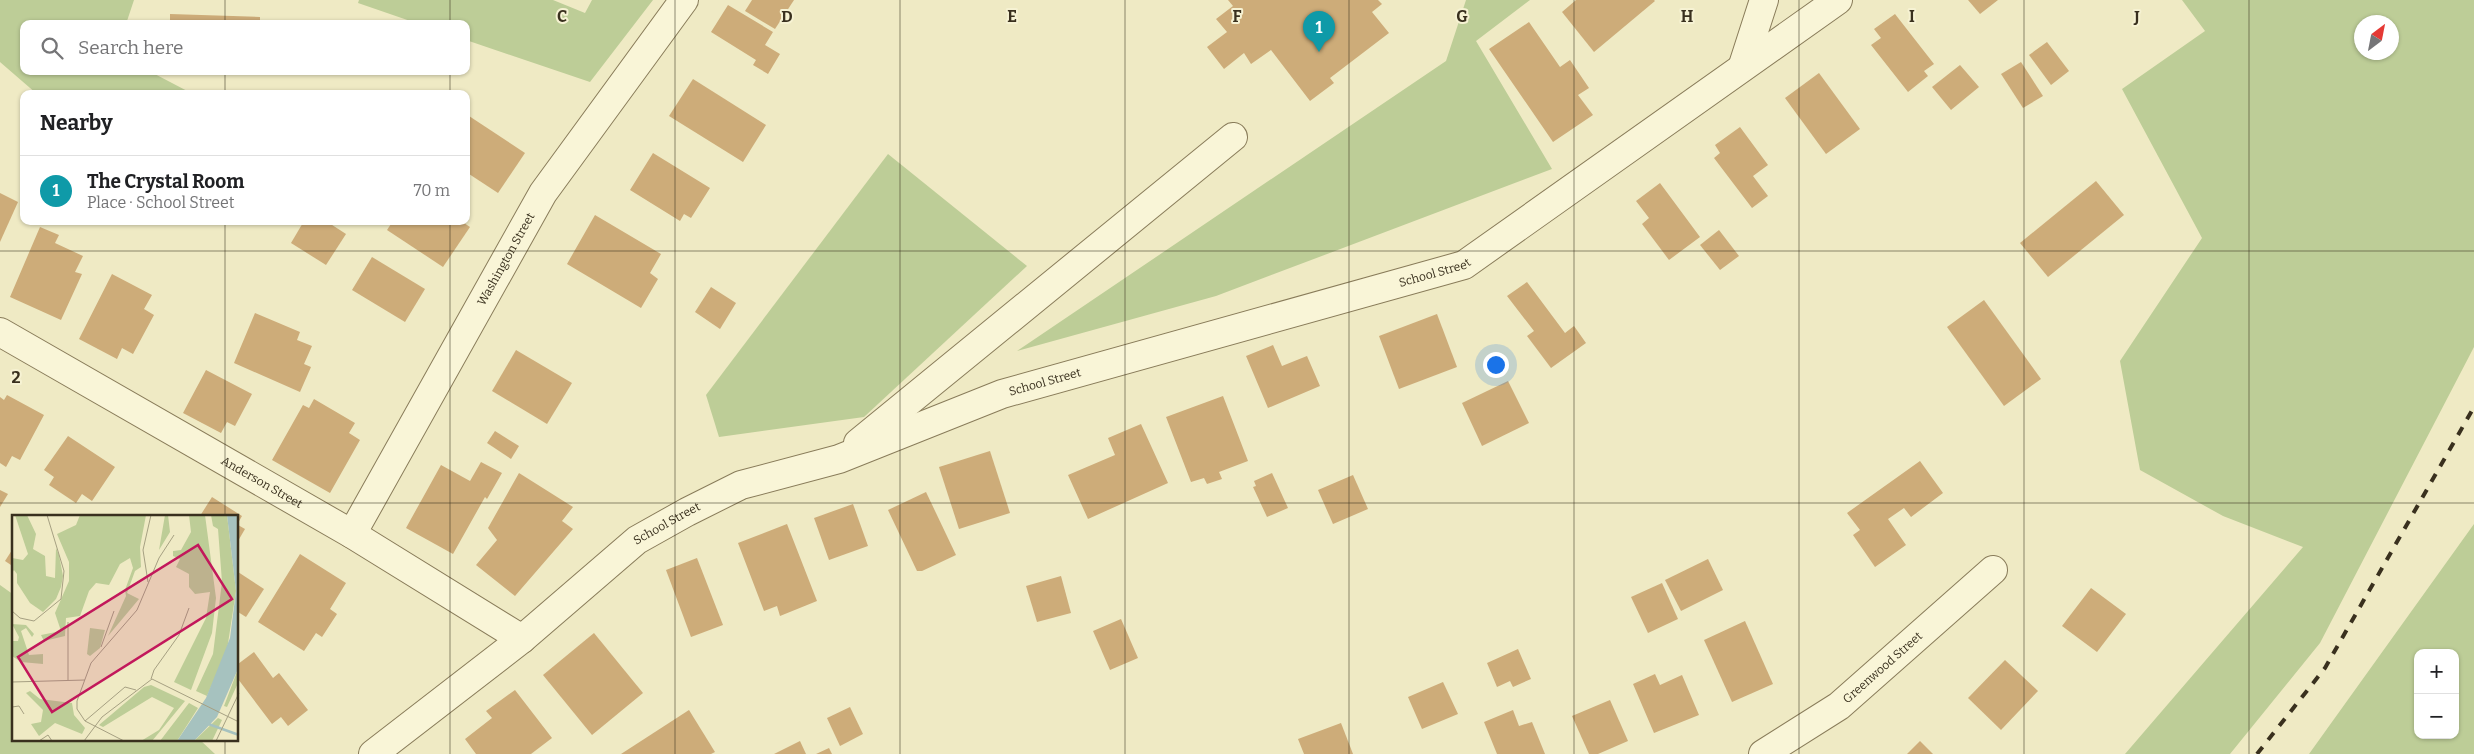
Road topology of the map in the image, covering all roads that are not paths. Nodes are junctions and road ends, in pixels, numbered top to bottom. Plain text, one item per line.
1 (684, 0) edge
2 (1764, 0) edge
3 (1838, 0) edge
4 (1743, 65) junction
5 (1233, 136) dead end
6 (0, 332) edge
7 (839, 459) junction
8 (352, 534) junction
9 (1993, 570) dead end
10 (522, 639) junction
11 (373, 754) edge
12 (1762, 754) edge

1 - 8 street, Washington Street
2 - 4 street
3 - 4 street, School Street
4 - 7 street, School Street
5 - 7 street
6 - 8 street, Anderson Street
7 - 10 street, School Street
8 - 10 street, Anderson Street
9 - 12 street, Greenwood Street
10 - 11 street, School Street

